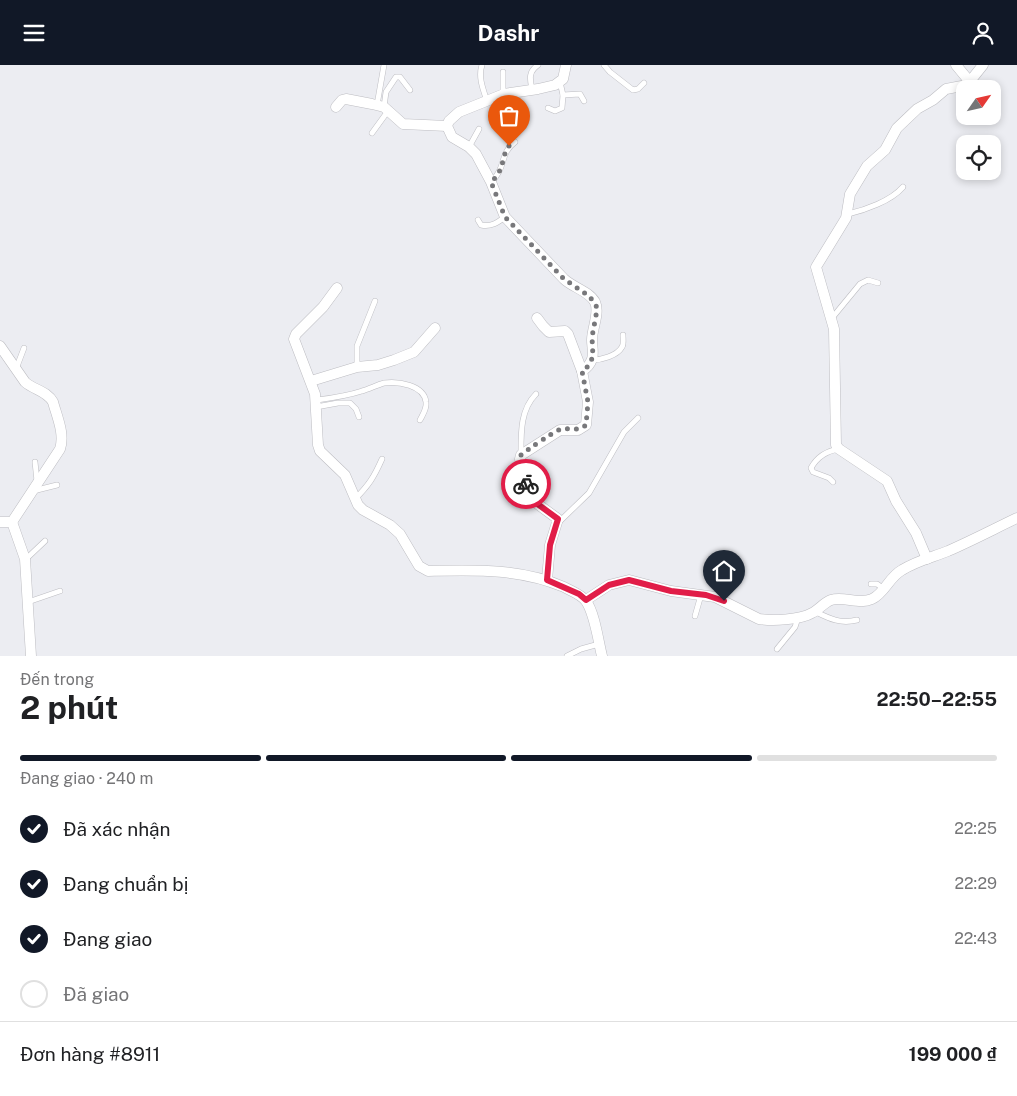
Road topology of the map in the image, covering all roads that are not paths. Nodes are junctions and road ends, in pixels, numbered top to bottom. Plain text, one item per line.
1 (384, 65) edge
2 (482, 65) edge
3 (538, 65) edge
4 (566, 65) edge
5 (604, 65) edge
6 (956, 65) edge
7 (983, 65) edge
8 (503, 72) dead end
9 (965, 80) edge
10 (970, 80) edge
11 (560, 82) junction
12 (644, 83) dead end
13 (956, 86) edge
14 (410, 89) dead end
15 (532, 90) junction
16 (503, 95) junction
17 (563, 95) junction
18 (487, 101) junction
19 (584, 101) dead end
20 (336, 107) dead end
21 (383, 108) junction
22 (548, 108) dead end
23 (447, 126) junction
24 (479, 129) dead end
25 (372, 133) dead end
26 (515, 142) dead end
27 (469, 147) junction
28 (491, 182) junction
29 (903, 187) dead end
30 (848, 214) junction
31 (505, 217) junction
32 (478, 220) dead end
33 (878, 283) dead end
34 (337, 288) dead end
35 (375, 301) dead end
36 (537, 317) dead end
37 (832, 319) junction
38 (435, 328) dead end
39 (623, 335) dead end
40 (0, 346) edge
41 (24, 348) dead end
42 (592, 360) junction
43 (357, 367) junction
44 (16, 369) junction
45 (582, 371) junction
46 (310, 381) junction
47 (536, 394) dead end
48 (316, 404) junction
49 (359, 417) dead end
50 (638, 418) dead end
51 (420, 420) dead end
52 (839, 449) junction
53 (521, 455) junction
54 (382, 459) dead end
55 (35, 462) dead end
56 (536, 465) dead end
57 (524, 474) junction
58 (833, 482) dead end
59 (57, 485) dead end
60 (35, 488) junction
61 (354, 499) junction
62 (1017, 518) edge
63 (12, 522) junction
64 (558, 522) junction
65 (0, 523) edge
66 (44, 541) dead end
67 (26, 559) junction
68 (927, 559) junction
69 (547, 580) junction
70 (871, 584) dead end
71 (884, 589) junction
72 (60, 591) dead end
73 (702, 595) junction
74 (586, 600) junction
75 (28, 602) junction
76 (816, 611) junction
77 (695, 616) dead end
78 (798, 617) junction
79 (857, 620) dead end
80 (599, 644) junction
81 (777, 649) dead end
82 (31, 656) edge
83 (567, 656) edge
84 (602, 656) edge

1 - 21 lane
2 - 18 lane
3 - 15 lane
4 - 11 street
5 - 12 lane
6 - 9 street
7 - 10 street
8 - 16 lane
11 - 15 street
11 - 17 lane
13 - 30 street
14 - 21 lane
15 - 16 street
16 - 18 street
17 - 19 lane
17 - 22 lane
18 - 23 street
20 - 21 street
21 - 23 street
21 - 25 lane
23 - 27 street
24 - 27 lane
26 - 28 lane
27 - 28 street
28 - 31 street
29 - 30 lane
30 - 37 street
31 - 32 lane
31 - 42 street
33 - 37 lane
34 - 46 street
35 - 43 lane
36 - 45 street
37 - 52 street
38 - 43 street
39 - 42 lane
40 - 44 street
41 - 44 lane
42 - 45 street
43 - 46 street
44 - 60 street
45 - 53 street
46 - 48 street
47 - 53 lane
48 - 49 lane
48 - 51 lane
48 - 61 street
50 - 64 lane
52 - 58 lane
52 - 68 street
53 - 57 street
54 - 61 lane
55 - 60 lane
56 - 57 lane
57 - 64 street
59 - 60 lane
60 - 63 street
61 - 69 street
62 - 68 street
63 - 65 street
63 - 67 street
64 - 69 street
66 - 67 lane
67 - 75 street
68 - 71 street
69 - 74 street
70 - 71 lane
71 - 76 street
72 - 75 lane
73 - 74 street
73 - 77 lane
73 - 78 street
74 - 80 street
75 - 82 street
76 - 78 street
76 - 79 lane
78 - 81 lane
80 - 83 lane
80 - 84 street

